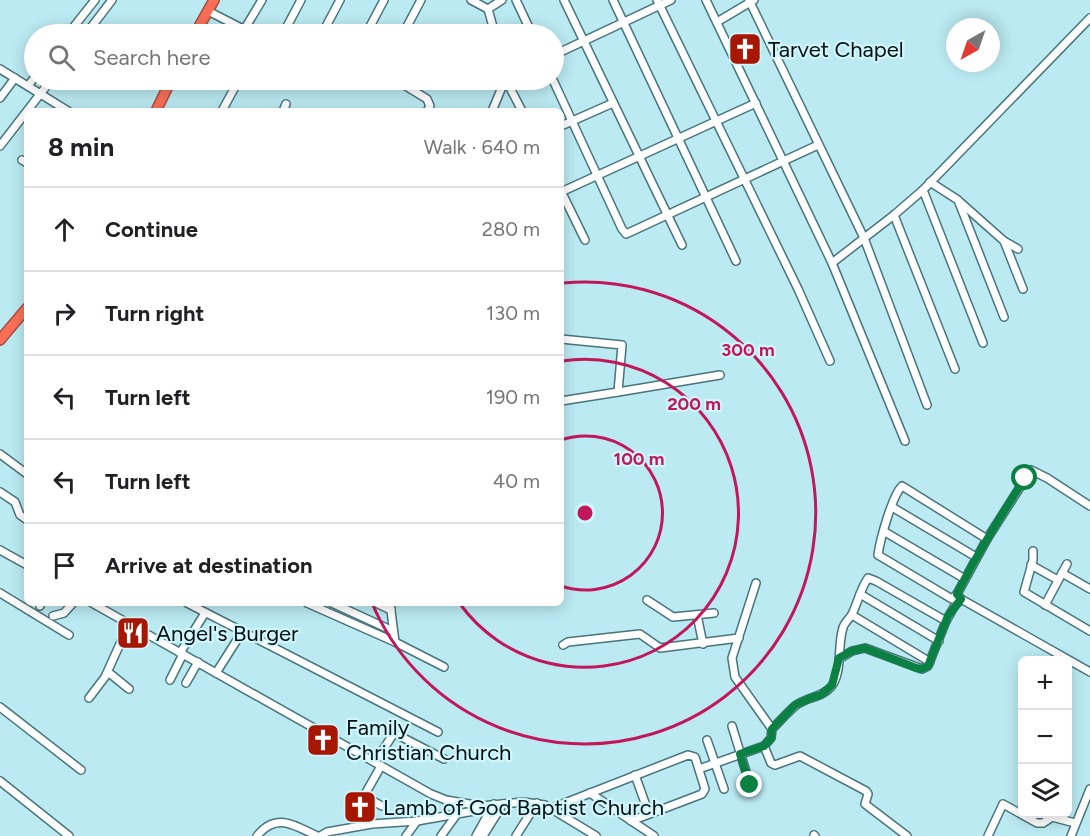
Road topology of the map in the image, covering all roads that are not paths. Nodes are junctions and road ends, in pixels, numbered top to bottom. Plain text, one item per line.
1 (95, 0) edge
2 (112, 0) edge
3 (214, 0) edge
4 (262, 0) edge
5 (301, 0) edge
6 (340, 0) edge
7 (384, 0) edge
8 (421, 0) edge
9 (471, 0) edge
10 (502, 0) edge
11 (516, 0) edge
12 (564, 0) edge
13 (613, 0) edge
14 (671, 0) edge
15 (706, 0) edge
16 (751, 1) edge
17 (659, 3) edge
18 (488, 9) junction
19 (208, 11) junction
20 (1090, 18) edge
21 (623, 21) junction
22 (717, 22) junction
23 (76, 24) edge
24 (94, 24) edge
25 (201, 24) edge
26 (233, 24) edge
27 (248, 24) edge
28 (288, 24) edge
29 (327, 24) edge
30 (373, 24) edge
31 (408, 24) edge
32 (492, 24) edge
33 (527, 24) edge
34 (582, 41) junction
35 (564, 50) edge
36 (0, 69) edge
37 (15, 78) junction
38 (24, 84) edge
39 (34, 90) edge
40 (43, 90) edge
41 (166, 90) edge
42 (233, 90) edge
43 (412, 90) edge
44 (501, 90) edge
45 (511, 90) edge
46 (558, 90) edge
47 (40, 94) junction
48 (0, 98) edge
49 (613, 103) junction
50 (756, 103) junction
51 (29, 108) edge
52 (63, 108) edge
53 (157, 108) edge
54 (224, 108) edge
55 (429, 108) edge
56 (493, 108) edge
57 (520, 108) edge
58 (24, 115) edge
59 (572, 120) junction
60 (717, 122) junction
61 (564, 124) edge
62 (680, 139) junction
63 (818, 145) junction
64 (0, 146) edge
65 (639, 157) junction
66 (784, 160) junction
67 (598, 176) junction
68 (745, 180) junction
69 (930, 182) junction
70 (564, 190) edge
71 (922, 190) junction
72 (564, 197) edge
73 (706, 197) junction
74 (958, 200) junction
75 (666, 215) junction
76 (894, 215) junction
77 (864, 238) junction
78 (585, 240) dead end
79 (1004, 241) junction
80 (682, 245) dead end
81 (1018, 249) dead end
82 (736, 261) dead end
83 (832, 263) junction
84 (1023, 289) dead end
85 (24, 312) edge
86 (1004, 317) dead end
87 (564, 339) edge
88 (0, 340) edge
89 (983, 343) dead end
90 (830, 361) dead end
91 (955, 369) dead end
92 (720, 375) dead end
93 (618, 392) junction
94 (564, 401) edge
95 (927, 405) dead end
96 (905, 441) dead end
97 (0, 454) edge
98 (24, 472) edge
99 (0, 492) edge
100 (1090, 506) edge
101 (892, 507) junction
102 (24, 518) edge
103 (885, 532) junction
104 (987, 539) junction
105 (0, 550) edge
106 (1033, 551) dead end
107 (976, 557) junction
108 (24, 563) edge
109 (1067, 564) dead end
110 (1031, 566) junction
111 (1062, 573) junction
112 (964, 579) junction
113 (1058, 580) junction
114 (756, 583) dead end
115 (1090, 589) edge
116 (0, 593) edge
117 (860, 594) junction
118 (959, 597) junction
119 (647, 600) dead end
120 (1045, 605) junction
121 (71, 606) edge
122 (97, 606) edge
123 (192, 606) edge
124 (314, 606) edge
125 (332, 606) edge
126 (339, 606) edge
127 (391, 606) edge
128 (205, 613) junction
129 (330, 613) junction
130 (714, 613) dead end
131 (698, 615) junction
132 (852, 615) junction
133 (53, 616) dead end
134 (946, 621) junction
135 (129, 624) junction
136 (393, 631) junction
137 (1090, 631) edge
138 (242, 632) junction
139 (69, 635) dead end
140 (739, 638) junction
141 (939, 641) junction
142 (395, 642) junction
143 (703, 644) junction
144 (563, 645) dead end
145 (182, 653) junction
146 (839, 658) junction
147 (198, 662) junction
148 (930, 662) junction
149 (444, 667) dead end
150 (108, 672) junction
151 (1090, 672) edge
152 (216, 673) junction
153 (170, 680) dead end
154 (186, 683) dead end
155 (129, 689) dead end
156 (90, 698) dead end
157 (0, 707) edge
158 (732, 726) dead end
159 (772, 729) junction
160 (438, 732) dead end
161 (707, 740) dead end
162 (764, 746) junction
163 (740, 754) junction
164 (444, 759) dead end
165 (378, 764) junction
166 (715, 764) junction
167 (699, 769) junction
168 (81, 770) dead end
169 (635, 775) junction
170 (0, 781) edge
171 (750, 785) dead end
172 (724, 789) dead end
173 (1090, 789) edge
174 (590, 793) junction
175 (460, 803) junction
176 (537, 803) junction
177 (494, 804) junction
178 (503, 804) junction
179 (382, 806) dead end
180 (481, 806) junction
181 (552, 808) junction
182 (457, 813) junction
183 (650, 814) junction
184 (417, 821) junction
185 (631, 821) junction
186 (1076, 823) junction
187 (586, 833) edge
188 (69, 836) edge
189 (257, 836) edge
190 (318, 836) edge
191 (406, 836) edge
192 (441, 836) edge
193 (476, 836) edge
194 (483, 836) edge
195 (516, 836) edge
196 (596, 836) edge
197 (654, 836) edge
198 (907, 836) edge
199 (988, 836) edge
200 (1071, 836) edge

1 - 23 street
2 - 24 street
3 - 19 highway
4 - 27 street
5 - 28 street
6 - 29 street
7 - 30 street
8 - 31 street
9 - 18 street
10 - 18 street
11 - 33 street
12 - 34 street
13 - 21 street
14 - 17 street
15 - 22 street
16 - 22 street
16 - 63 street
17 - 21 street
17 - 60 street
18 - 32 street
19 - 25 highway
19 - 26 street
20 - 69 street
21 - 34 street
21 - 62 street
22 - 50 street
34 - 35 street
34 - 49 street
36 - 37 street
37 - 38 street
37 - 48 street
39 - 47 street
40 - 47 street
41 - 53 highway
42 - 54 street
43 - 55 street
44 - 56 street
45 - 57 street
46 - 59 street
47 - 51 street
47 - 52 street
49 - 59 street
49 - 65 street
50 - 60 street
50 - 66 street
58 - 64 street
59 - 61 street
59 - 67 street
60 - 62 street
60 - 68 street
62 - 65 street
62 - 73 street
63 - 66 street
63 - 77 street
65 - 67 street
65 - 75 street
66 - 68 street
66 - 83 street
67 - 70 street
67 - 75 street
68 - 73 street
68 - 90 street
69 - 71 street
69 - 74 street
71 - 76 street
71 - 89 street
72 - 78 street
73 - 75 street
73 - 82 street
74 - 79 street
74 - 86 street
75 - 80 street
76 - 77 street
76 - 91 street
77 - 83 street
77 - 95 street
79 - 81 street
79 - 84 street
83 - 96 street
85 - 88 highway
87 - 93 street
92 - 93 street
93 - 94 street
97 - 98 street
99 - 102 street
100 - 104 street
101 - 103 street
101 - 104 street
101 - 107 street
103 - 112 street
103 - 118 street
104 - 107 street
105 - 108 street
106 - 110 street
107 - 112 street
109 - 111 street
110 - 113 street
110 - 120 street
111 - 113 street
111 - 115 street
112 - 118 street
113 - 120 street
114 - 140 street
116 - 139 street
117 - 132 street
117 - 134 street
117 - 141 street
118 - 134 street
118 - 151 street
119 - 131 street
120 - 137 street
121 - 133 street
122 - 135 street
123 - 128 street
124 - 129 street
125 - 129 street
126 - 136 street
127 - 136 street
128 - 138 street
128 - 145 street
129 - 142 street
130 - 131 street
131 - 143 street
132 - 146 street
132 - 148 street
134 - 141 street
135 - 145 street
135 - 150 street
136 - 142 street
138 - 152 street
138 - 160 street
140 - 143 street
140 - 159 street
141 - 148 street
142 - 149 street
143 - 144 street
145 - 147 street
145 - 153 street
146 - 148 street
146 - 159 street
147 - 152 street
147 - 154 street
150 - 155 street
150 - 156 street
152 - 165 street
157 - 168 street
158 - 163 street
159 - 162 street
161 - 166 street
162 - 163 street
162 - 198 street
163 - 166 street
163 - 171 street
164 - 165 street
165 - 175 street
165 - 179 street
166 - 167 street
166 - 172 street
167 - 169 street
167 - 183 street
169 - 174 street
169 - 183 street
170 - 188 street
173 - 186 street
174 - 181 street
174 - 185 street
175 - 180 street
175 - 182 street
176 - 178 street
176 - 181 street
176 - 195 street
177 - 178 street
177 - 180 street
177 - 193 street
178 - 194 street
180 - 182 street
181 - 187 street
182 - 184 street
182 - 192 street
183 - 185 street
184 - 190 street
184 - 191 street
185 - 197 street
186 - 199 street
186 - 200 street
187 - 196 street
189 - 190 street

